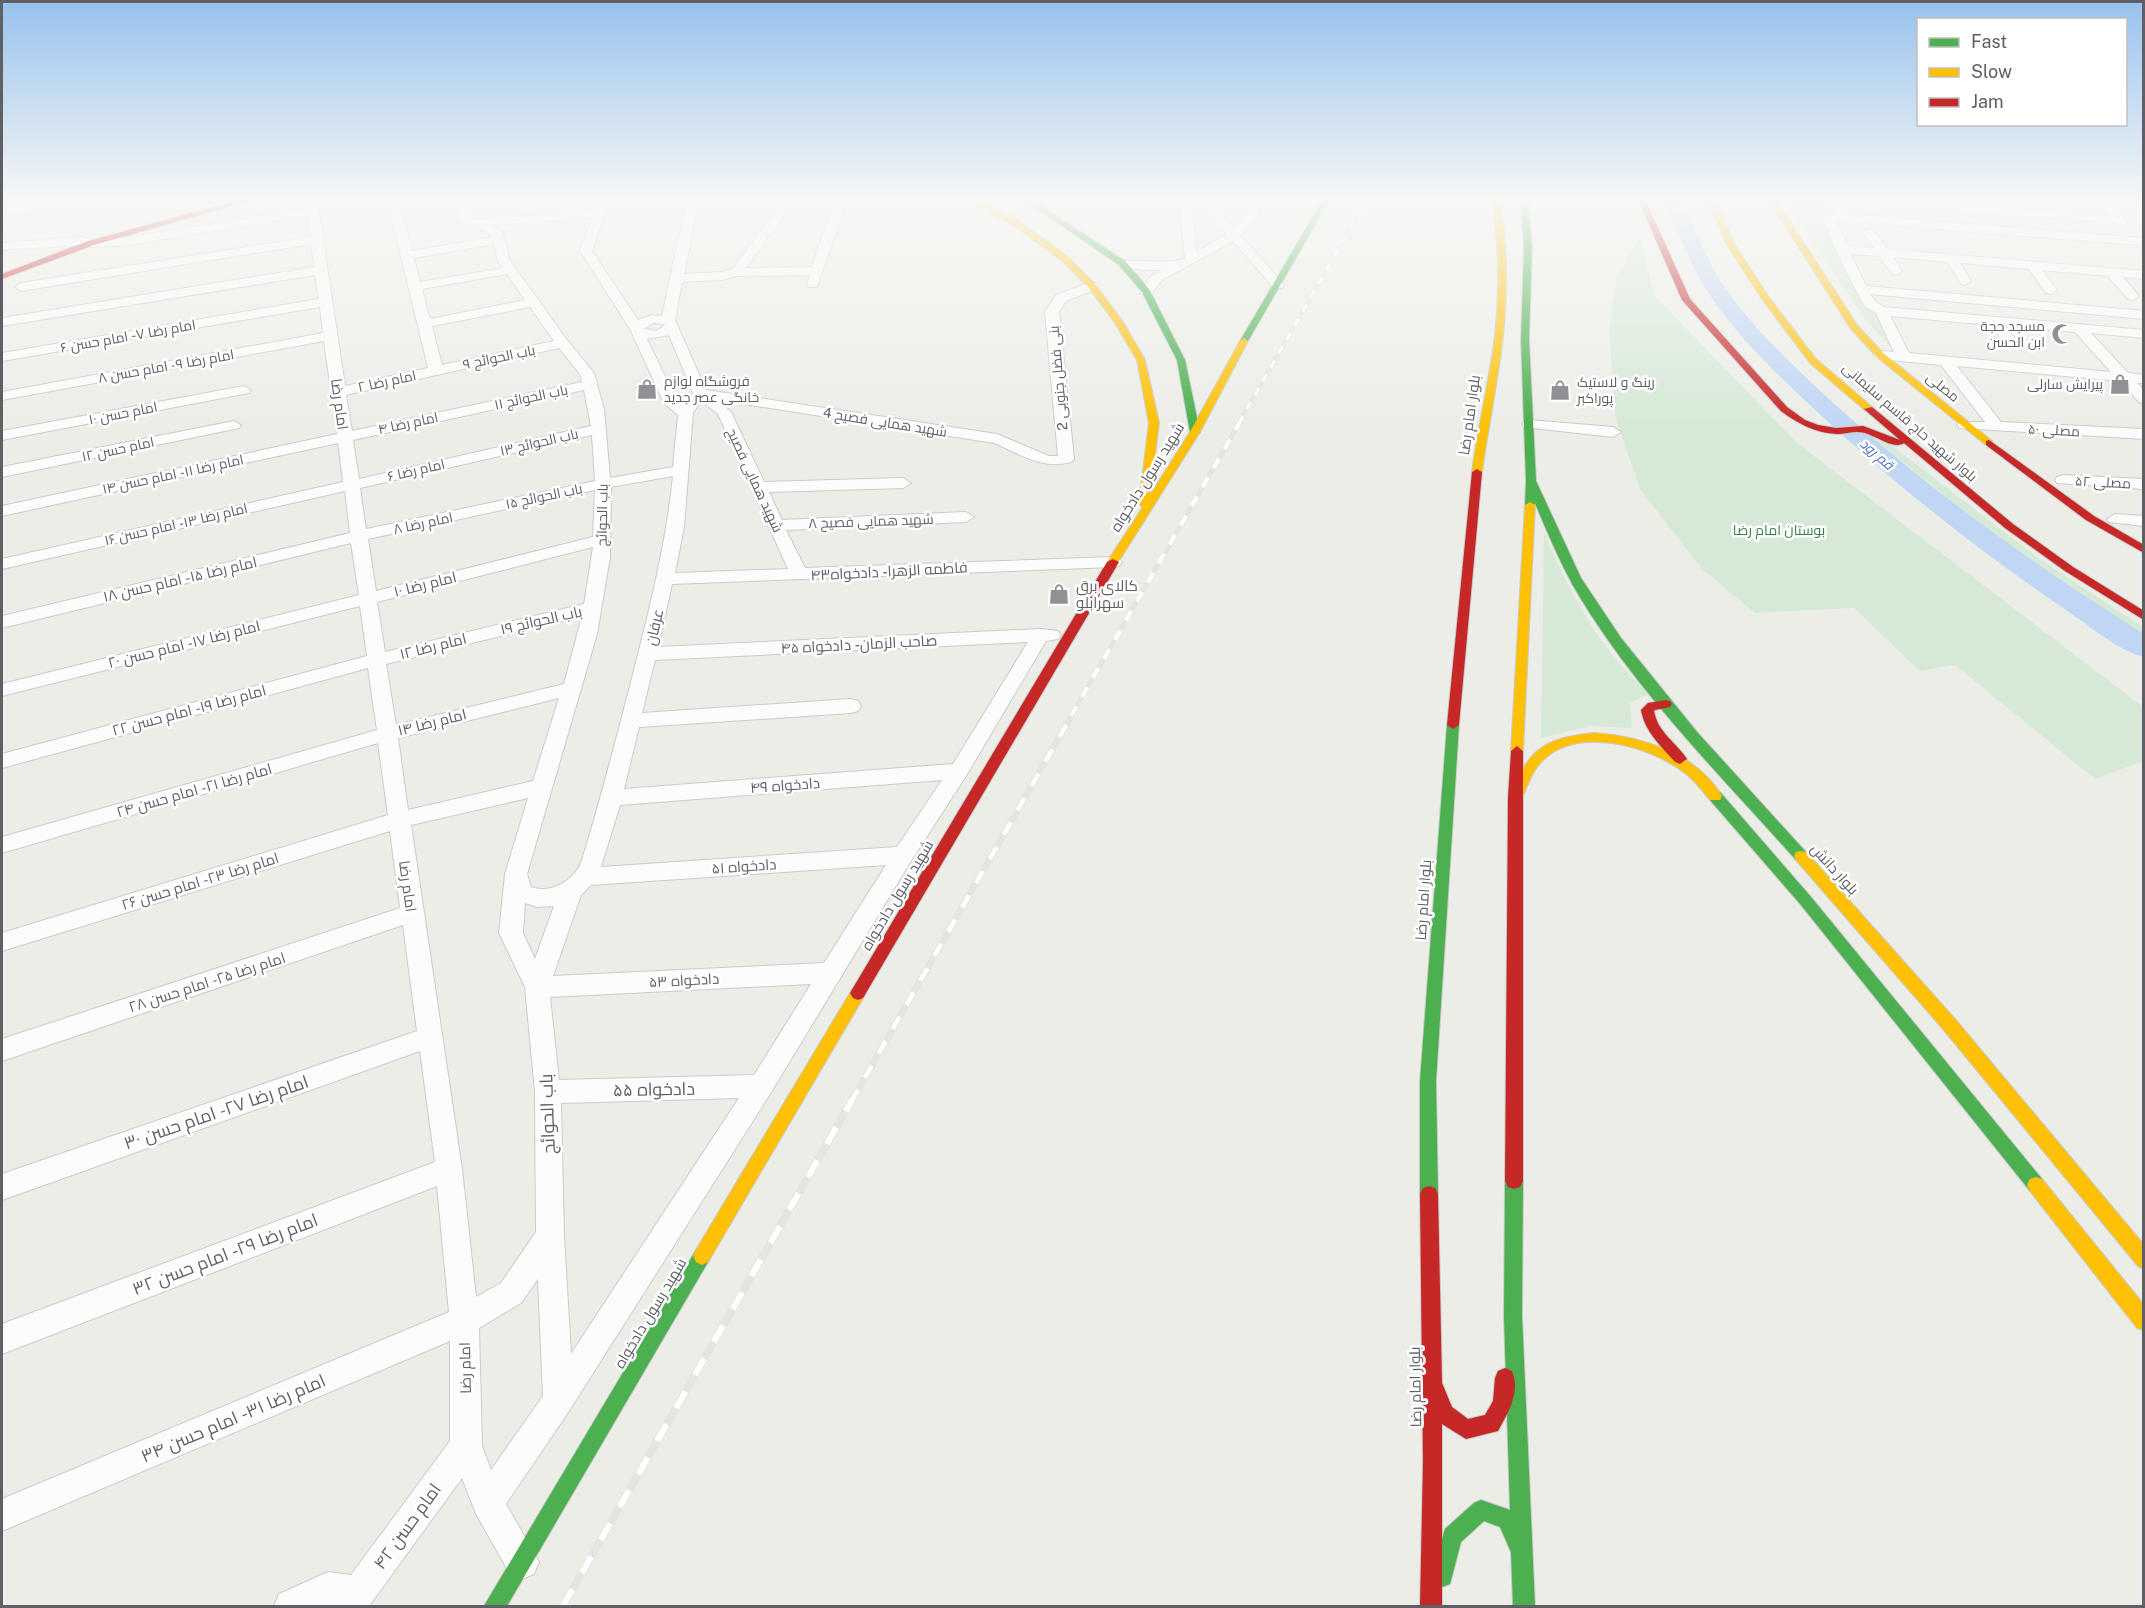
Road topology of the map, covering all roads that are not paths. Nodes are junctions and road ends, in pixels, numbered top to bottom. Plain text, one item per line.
1 (27, 274) edge
2 (131, 274) edge
3 (298, 274) edge
4 (322, 274) edge
5 (411, 274) edge
6 (488, 274) edge
7 (514, 274) edge
8 (602, 274) edge
9 (677, 274) edge
10 (729, 274) edge
11 (769, 274) edge
12 (816, 274) edge
13 (1080, 274) edge
14 (1131, 274) edge
15 (1164, 274) edge
16 (1268, 274) edge
17 (1284, 274) edge
18 (1503, 274) edge
19 (1527, 274) edge
20 (1674, 274) edge
21 (1750, 274) edge
22 (1820, 274) edge
23 (1854, 274) edge
24 (1961, 274) edge
25 (2039, 274) edge
26 (2114, 274) edge
27 (676, 278) junction
28 (1965, 281) dead end
29 (1278, 285) junction
30 (1092, 286) junction
31 (414, 287) junction
32 (1861, 289) junction
33 (2051, 290) dead end
34 (1146, 291) junction
35 (17, 295) junction
36 (2133, 296) dead end
37 (325, 302) junction
38 (532, 303) junction
39 (1261, 310) junction
40 (1881, 311) junction
41 (2144, 315) edge
42 (1995, 321) junction
43 (670, 323) junction
44 (423, 324) junction
45 (3, 325) edge
46 (638, 328) junction
47 (2079, 328) junction
48 (2144, 334) edge
49 (330, 336) junction
50 (562, 343) junction
51 (2011, 343) dead end
52 (1177, 351) junction
53 (1880, 355) junction
54 (2, 357) edge
55 (1904, 357) junction
56 (1220, 360) dead end
57 (1946, 362) junction
58 (1193, 363) dead end
59 (436, 370) junction
60 (2123, 377) junction
61 (2144, 379) edge
62 (591, 384) junction
63 (244, 390) dead end
64 (338, 392) junction
65 (700, 393) junction
66 (2, 396) edge
67 (1858, 399) junction
68 (2144, 399) edge
69 (472, 410) joint
70 (686, 413) junction
71 (1529, 424) junction
72 (234, 425) dead end
73 (1964, 425) junction
74 (1996, 426) junction
75 (599, 429) junction
76 (1863, 429) junction
77 (1195, 432) junction
78 (1613, 432) dead end
79 (2144, 434) edge
80 (2, 436) edge
81 (344, 437) junction
82 (480, 455) joint
83 (1066, 459) joint
84 (1931, 461) junction
85 (681, 470) junction
86 (2, 472) edge
87 (2063, 480) dead end
88 (1531, 481) junction
89 (903, 483) dead end
90 (351, 484) junction
91 (603, 484) junction
92 (2144, 484) edge
93 (759, 487) junction
94 (486, 509) joint
95 (2, 511) edge
96 (1143, 511) junction
97 (966, 517) dead end
98 (2115, 519) dead end
99 (2144, 521) edge
100 (776, 525) junction
101 (359, 537) junction
102 (601, 540) junction
103 (2144, 550) edge
104 (1113, 562) junction
105 (2, 564) edge
106 (799, 575) junction
107 (665, 579) junction
108 (368, 599) junction
109 (592, 608) junction
110 (2144, 616) edge
111 (2, 622) edge
112 (490, 632) joint
113 (1071, 633) junction
114 (1041, 635) junction
115 (648, 654) junction
116 (376, 660) junction
117 (573, 688) junction
118 (2, 690) edge
119 (1666, 704) junction
120 (851, 706) dead end
121 (631, 721) junction
122 (387, 734) junction
123 (2, 760) edge
124 (1688, 767) junction
125 (959, 771) junction
126 (542, 787) junction
127 (611, 798) junction
128 (1515, 798) junction
129 (399, 820) junction
130 (2, 845) edge
131 (903, 855) junction
132 (516, 874) junction
133 (578, 884) junction
134 (412, 913) junction
135 (2, 942) edge
136 (832, 973) junction
137 (537, 987) junction
138 (430, 1037) junction
139 (2, 1050) edge
140 (761, 1086) junction
141 (548, 1092) junction
142 (449, 1169) junction
143 (2, 1187) edge
144 (550, 1236) junction
145 (2144, 1260) edge
146 (1513, 1316) junction
147 (464, 1320) junction
148 (2144, 1321) edge
149 (2, 1339) edge
150 (1432, 1383) junction
151 (558, 1400) junction
152 (466, 1446) junction
153 (488, 1503) junction
154 (2, 1515) edge
155 (1522, 1552) junction
156 (522, 1562) junction
157 (353, 1600) edge
158 (291, 1606) edge
159 (495, 1606) edge
160 (1431, 1606) edge
161 (1435, 1606) edge
162 (1524, 1606) edge

1 - 35 street
2 - 35 street
3 - 45 street
4 - 37 street, امام رضا
5 - 31 street
6 - 31 street
7 - 38 street, باب الحوائج
8 - 46 street
9 - 27 street
10 - 27 street
11 - 12 street
13 - 30 main road
14 - 34 main road
15 - 34 street
16 - 29 street
17 - 29 main road, شهید رسول دادخواه
18 - 150 main road, بلوار امام رضا
19 - 71 main road
20 - 76 main road
21 - 67 main road, بلوار شهید حاج قاسم سلیمانی
22 - 53 main road, مصلی
23 - 32 street
24 - 28 street
25 - 33 street
26 - 36 street
27 - 43 street
27 - 46 street
29 - 39 main road, شهید رسول دادخواه
30 - 83 street, بنی فضل جنوبی 2
30 - 96 main road
31 - 44 street
32 - 40 street
32 - 41 street
34 - 52 main road
35 - 45 street
37 - 49 street, امام رضا
37 - 54 street, امام رضا ۷ - امام حسن ۶
38 - 44 street
38 - 50 street, باب الحوائج
39 - 56 main road
39 - 77 main road, شهید رسول دادخواه
40 - 42 street
40 - 55 street
42 - 47 street
42 - 51 street
43 - 46 street
43 - 65 street
44 - 59 street
46 - 70 street
47 - 48 street
47 - 60 street
49 - 64 street, امام رضا
49 - 66 street, امام رضا ۹ - امام حسن ۸
50 - 59 street, باب الحوائج ۹
50 - 62 street, باب الحوائج
52 - 58 main road
52 - 77 main road
53 - 55 street
53 - 73 main road, مصلی
55 - 57 street
57 - 60 street
57 - 74 street
59 - 64 street, امام رضا ۲
60 - 61 street
60 - 68 street
62 - 69 street, باب الحوائج ۱۱
62 - 75 street, باب الحوائج
63 - 80 street, امام حسن ۱۰
64 - 81 street, امام رضا
65 - 70 street
65 - 83 street, شهید همایی فصیح 4
65 - 93 street, شهید همایی فصیح
67 - 76 main road
67 - 84 main road, بلوار شهید حاج قاسم سلیمانی
69 - 81 street, امام رضا ۴
70 - 85 street, عرفان
71 - 78 street
71 - 88 main road
72 - 86 street, امام حسن ۱۲
73 - 74 street, مصلی ۵۰
73 - 103 main road, مصلی
74 - 79 street, مصلی ۵۰
75 - 82 street, باب الحوائج ۱۳
75 - 91 street, باب الحوائج
76 - 84 main road
77 - 96 main road, شهید رسول دادخواه
81 - 90 street, امام رضا
81 - 95 street, امام رضا ۱۱ - امام حسن ۱۴
82 - 90 street, امام رضا ۶
84 - 110 main road, بلوار شهید حاج قاسم سلیمانی
85 - 91 street, باب الحوائج ۱۵
85 - 107 street, عرفان
87 - 92 street, مصلی ۵۲
88 - 119 main road, بلوار دانش
88 - 128 main road
89 - 93 street
90 - 101 street, امام رضا
90 - 105 street, امام رضا ۱۳ - امام حسن ۱۶
91 - 94 street, باب الحوائج ۱۵
91 - 102 street, باب الحوائج
93 - 100 street, شهید همایی فصیح
94 - 101 street, امام رضا ۸
96 - 104 main road, شهید رسول دادخواه
97 - 100 street, شهید همایی فصیح ۸
98 - 99 street
100 - 106 street, شهید همایی فصیح
101 - 108 street, امام رضا
101 - 111 street, امام رضا ۱۵ - امام حسن ۱۸
102 - 108 street, امام رضا ۱۰
102 - 109 street, باب الحوائج
104 - 106 street, فاطمه الزهرا - دادخواه۴۳
104 - 113 main road, شهید رسول دادخواه
106 - 107 street, فاطمه الزهرا - دادخواه۴۳
107 - 115 street, عرفان
108 - 116 street, امام رضا
108 - 118 street, امام رضا ۱۷ - امام حسن ۲۰
109 - 112 street, باب الحوائج ۱۹
109 - 117 street, باب الحوائج
112 - 116 street, امام رضا ۱۲
113 - 114 street, صاحب الزمان - دادخواه ۴۵
113 - 156 main road, شهید رسول دادخواه
114 - 115 street, صاحب الزمان - دادخواه ۴۵
114 - 125 street
115 - 121 street, عرفان
116 - 122 street, امام رضا
116 - 123 street, امام رضا ۱۹ - امام حسن ۲۲
117 - 122 street, امام رضا ۱۴
117 - 126 street, باب الحوائج
119 - 124 main road
119 - 145 main road, بلوار دانش
120 - 121 street
121 - 127 street, عرفان
122 - 129 street, امام رضا
122 - 130 street, امام رضا ۲۱ - امام حسن ۲۴
124 - 128 main road
124 - 148 main road
125 - 127 street, دادخواه ۴۹
125 - 131 street
126 - 129 street, امام رضا ۲۳ - امام حسن ۲۶
126 - 132 street, باب الحوائج
127 - 133 street, عرفان
128 - 146 main road
129 - 134 street, امام رضا
129 - 135 street, امام رضا ۲۳ - امام حسن ۲۶
131 - 133 street, دادخواه ۵۱
131 - 136 street
132 - 133 street
132 - 137 street, باب الحوائج
133 - 137 street, عرفان
134 - 138 street, امام رضا
134 - 139 street, امام رضا ۲۵ - امام حسن ۲۸
136 - 137 street, دادخواه ۵۳
136 - 140 street
137 - 141 street, باب الحوائج
138 - 142 street, امام رضا
138 - 143 street, امام رضا ۲۷ - امام حسن ۳۰
140 - 141 street, دادخواه ۵۵
140 - 151 street
141 - 144 street, باب الحوائج
142 - 147 street, امام رضا
142 - 149 street, امام رضا ۲۹ - امام حسن ۳۲
144 - 147 street
144 - 151 street, باب الحوائج
146 - 150 main road
146 - 155 main road
147 - 152 street, امام رضا
147 - 154 street, امام رضا ۳۱ - امام حسن ۳۴
150 - 160 main road, بلوار امام رضا
151 - 153 street
152 - 153 street, امام رضا
152 - 157 street, امام حسن ۴۲
153 - 156 street, امام رضا
155 - 161 main road
155 - 162 main road
156 - 159 main road, شهید رسول دادخواه
157 - 158 street

